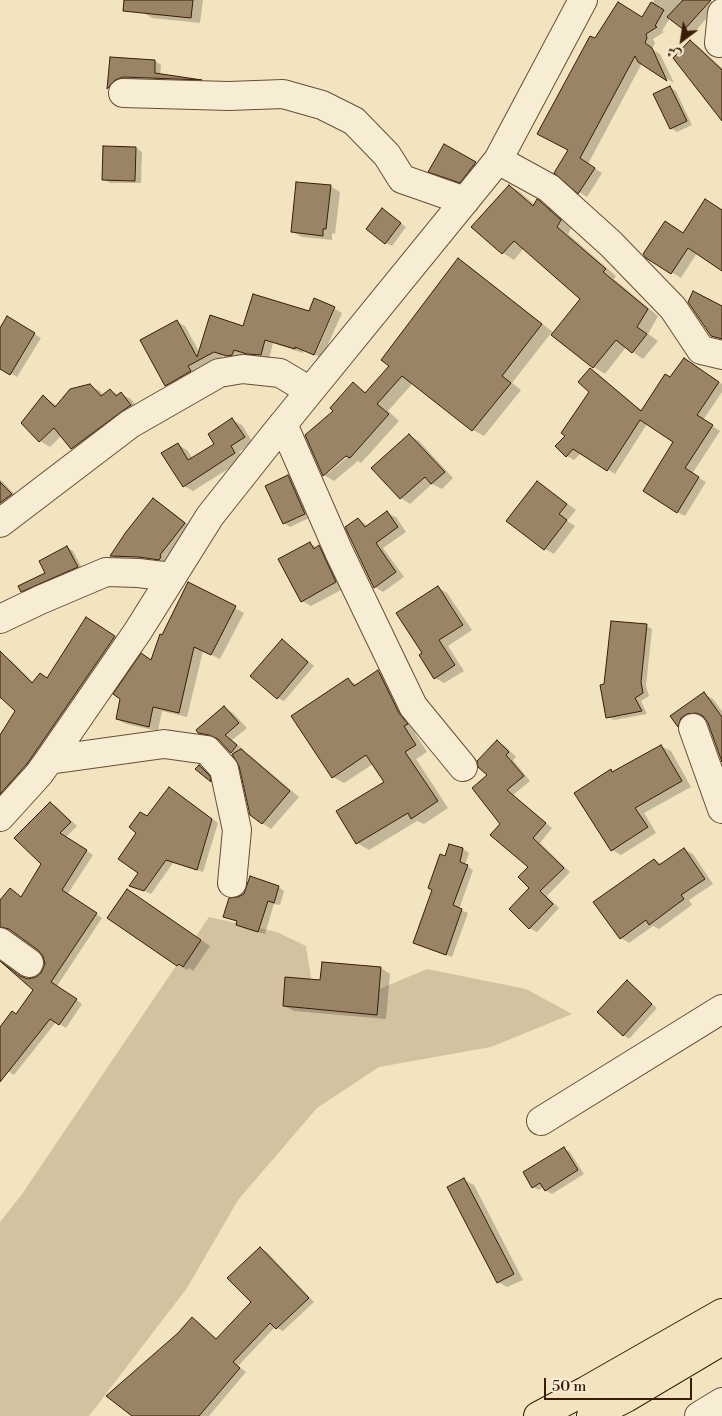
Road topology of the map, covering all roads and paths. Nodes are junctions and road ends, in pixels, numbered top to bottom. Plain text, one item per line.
1 (582, 0) edge
2 (722, 13) edge
3 (719, 43) dead end
4 (123, 93) dead end
5 (498, 160) junction
6 (465, 201) junction
7 (722, 355) edge
8 (310, 391) junction
9 (283, 424) junction
10 (0, 523) edge
11 (172, 577) junction
12 (0, 619) edge
13 (693, 728) dead end
14 (49, 760) junction
15 (463, 767) dead end
16 (722, 808) edge
17 (0, 817) edge
18 (232, 883) dead end
19 (0, 942) edge
20 (30, 963) dead end
21 (722, 1009) edge
22 (541, 1121) dead end
23 (722, 1313) edge
24 (722, 1341) edge
25 (722, 1402) edge
26 (538, 1416) edge
27 (591, 1416) edge
28 (699, 1416) edge

1 - 5 street
2 - 3 street
4 - 6 street
5 - 6 street
5 - 7 street
6 - 8 street
8 - 9 street
8 - 10 street
9 - 11 street
9 - 15 street
11 - 12 street
11 - 14 street
13 - 16 street
14 - 17 street
14 - 18 street
19 - 20 street
21 - 22 street
23 - 26 highway
24 - 27 highway
25 - 28 street

